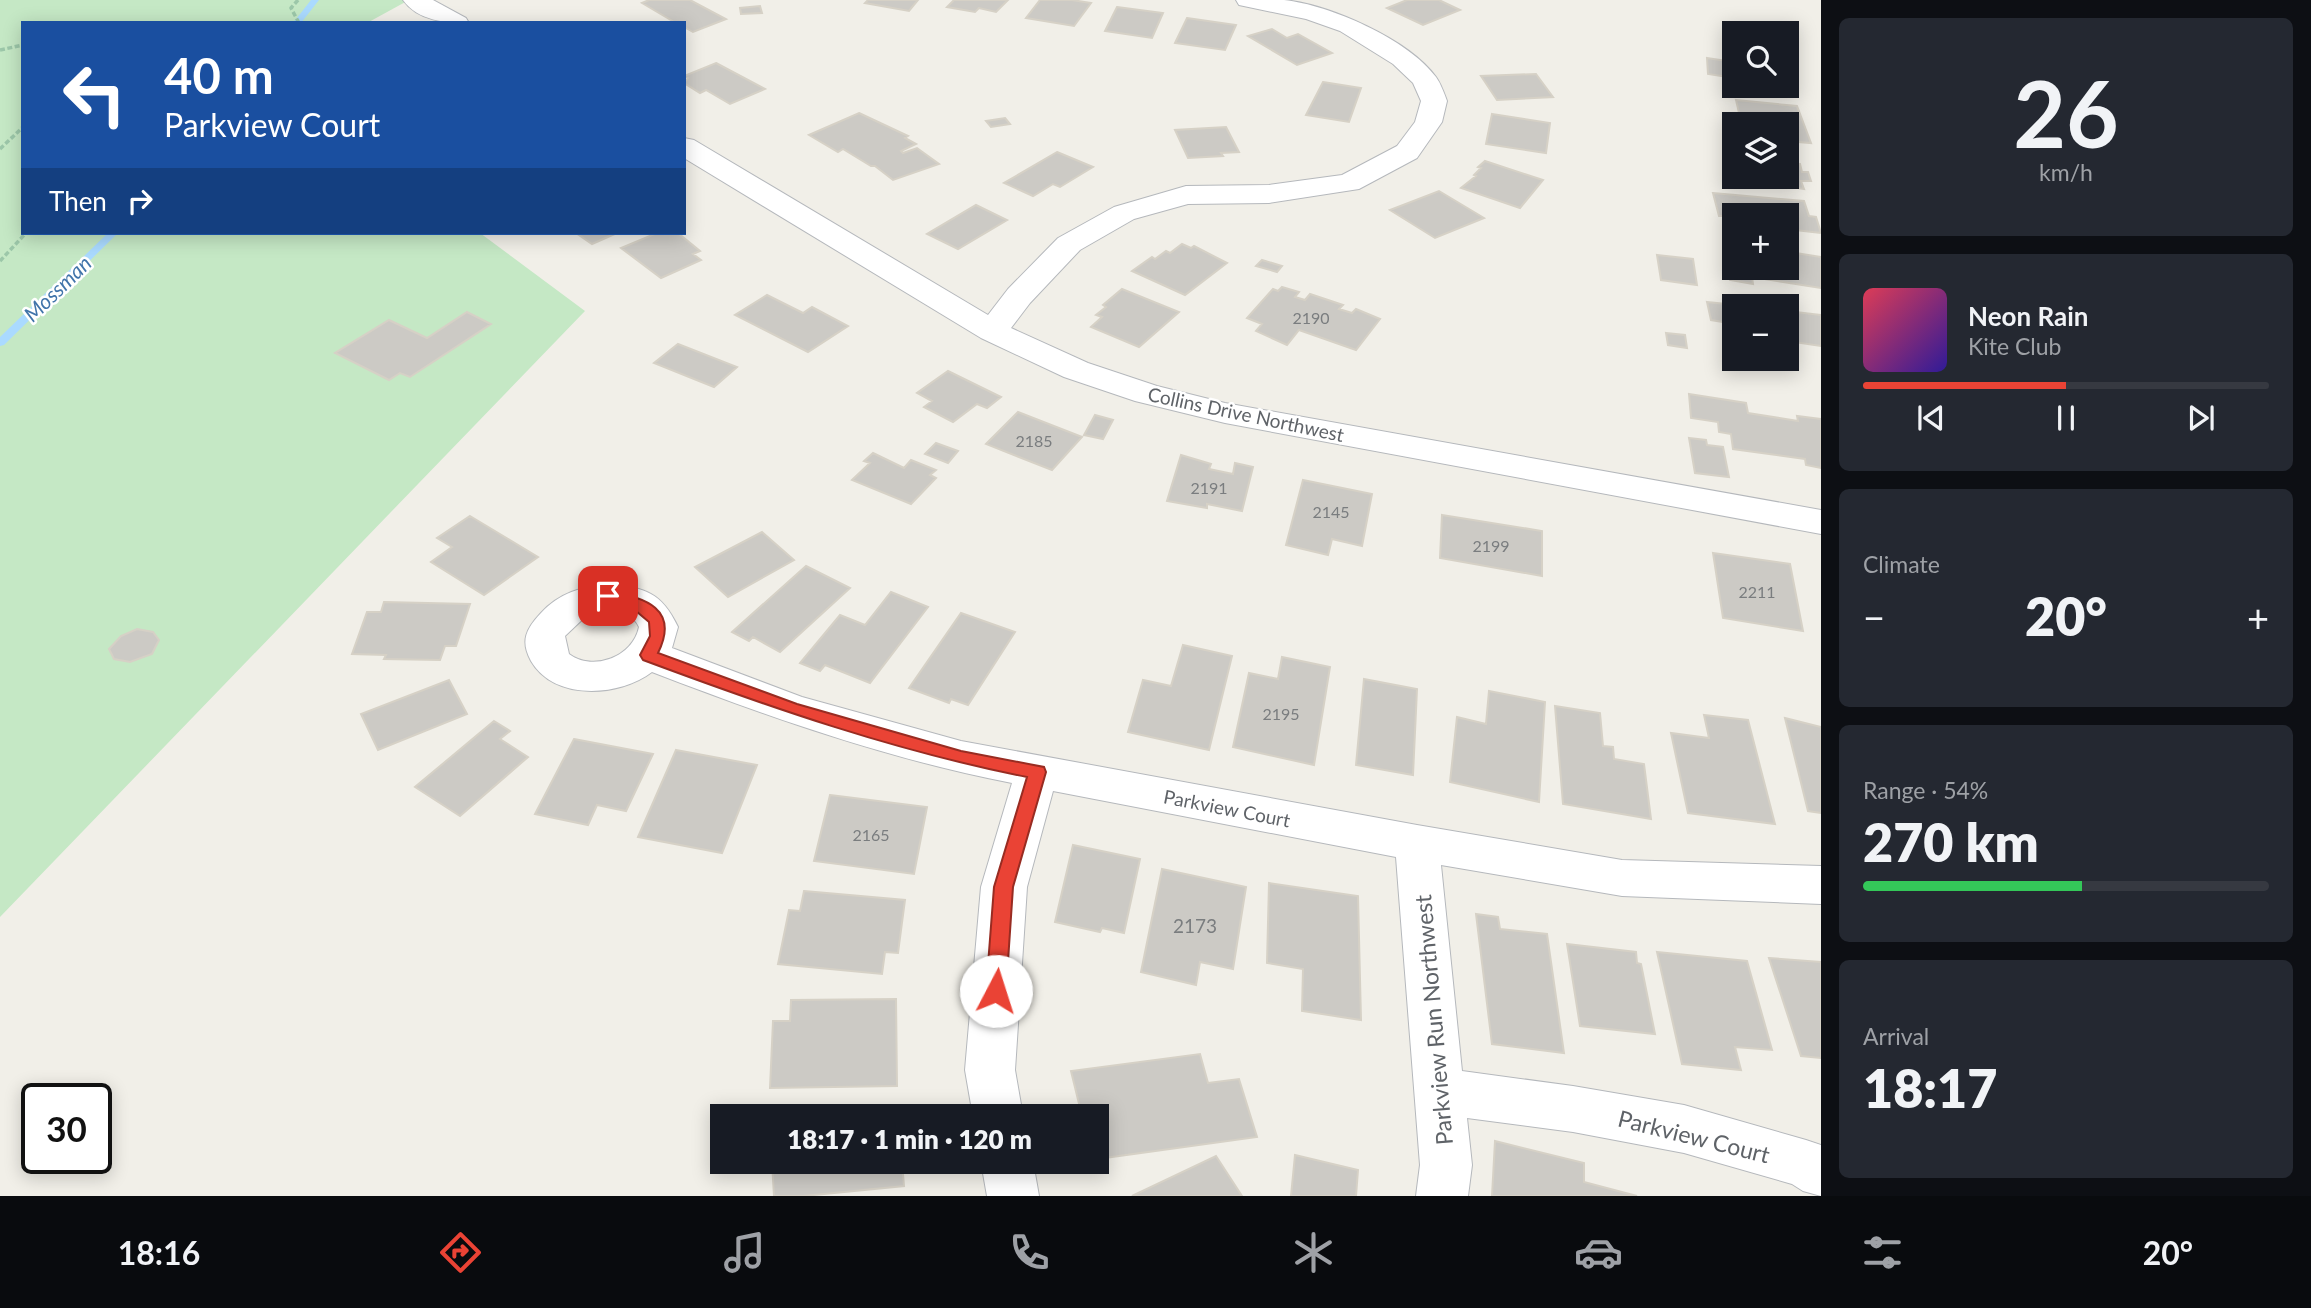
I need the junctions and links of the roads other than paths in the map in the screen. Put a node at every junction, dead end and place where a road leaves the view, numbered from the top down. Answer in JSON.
{"nodes":[{"id":1,"x":415,"y":0,"type":"edge"},
{"id":2,"x":1248,"y":0,"type":"edge"},
{"id":3,"x":453,"y":21,"type":"edge"},
{"id":4,"x":686,"y":147,"type":"edge"},
{"id":5,"x":992,"y":331,"type":"junction"},
{"id":6,"x":1821,"y":522,"type":"edge"},
{"id":7,"x":649,"y":655,"type":"dead end"},
{"id":8,"x":1037,"y":772,"type":"junction"},
{"id":9,"x":1417,"y":843,"type":"junction"},
{"id":10,"x":1821,"y":885,"type":"edge"},
{"id":11,"x":1440,"y":1091,"type":"junction"},
{"id":12,"x":997,"y":1104,"type":"edge"},
{"id":13,"x":1009,"y":1174,"type":"edge"},
{"id":14,"x":1821,"y":1174,"type":"edge"},
{"id":15,"x":1013,"y":1196,"type":"edge"},
{"id":16,"x":1442,"y":1196,"type":"edge"}],
"edges":[{"from":1,"to":3,"type":"street"},
{"from":2,"to":5,"type":"street"},
{"from":4,"to":5,"type":"street","name":"Collins Drive Northwest"},
{"from":5,"to":6,"type":"street","name":"Collins Drive Northwest"},
{"from":7,"to":8,"type":"street","name":"Parkview Court"},
{"from":8,"to":9,"type":"street","name":"Parkview Court"},
{"from":8,"to":12,"type":"street"},
{"from":9,"to":10,"type":"street","name":"Parkview Court"},
{"from":9,"to":11,"type":"street","name":"Parkview Run Northwest"},
{"from":11,"to":14,"type":"street","name":"Parkview Court"},
{"from":11,"to":16,"type":"street","name":"Parkview Run Northwest"},
{"from":13,"to":15,"type":"street"}]}
